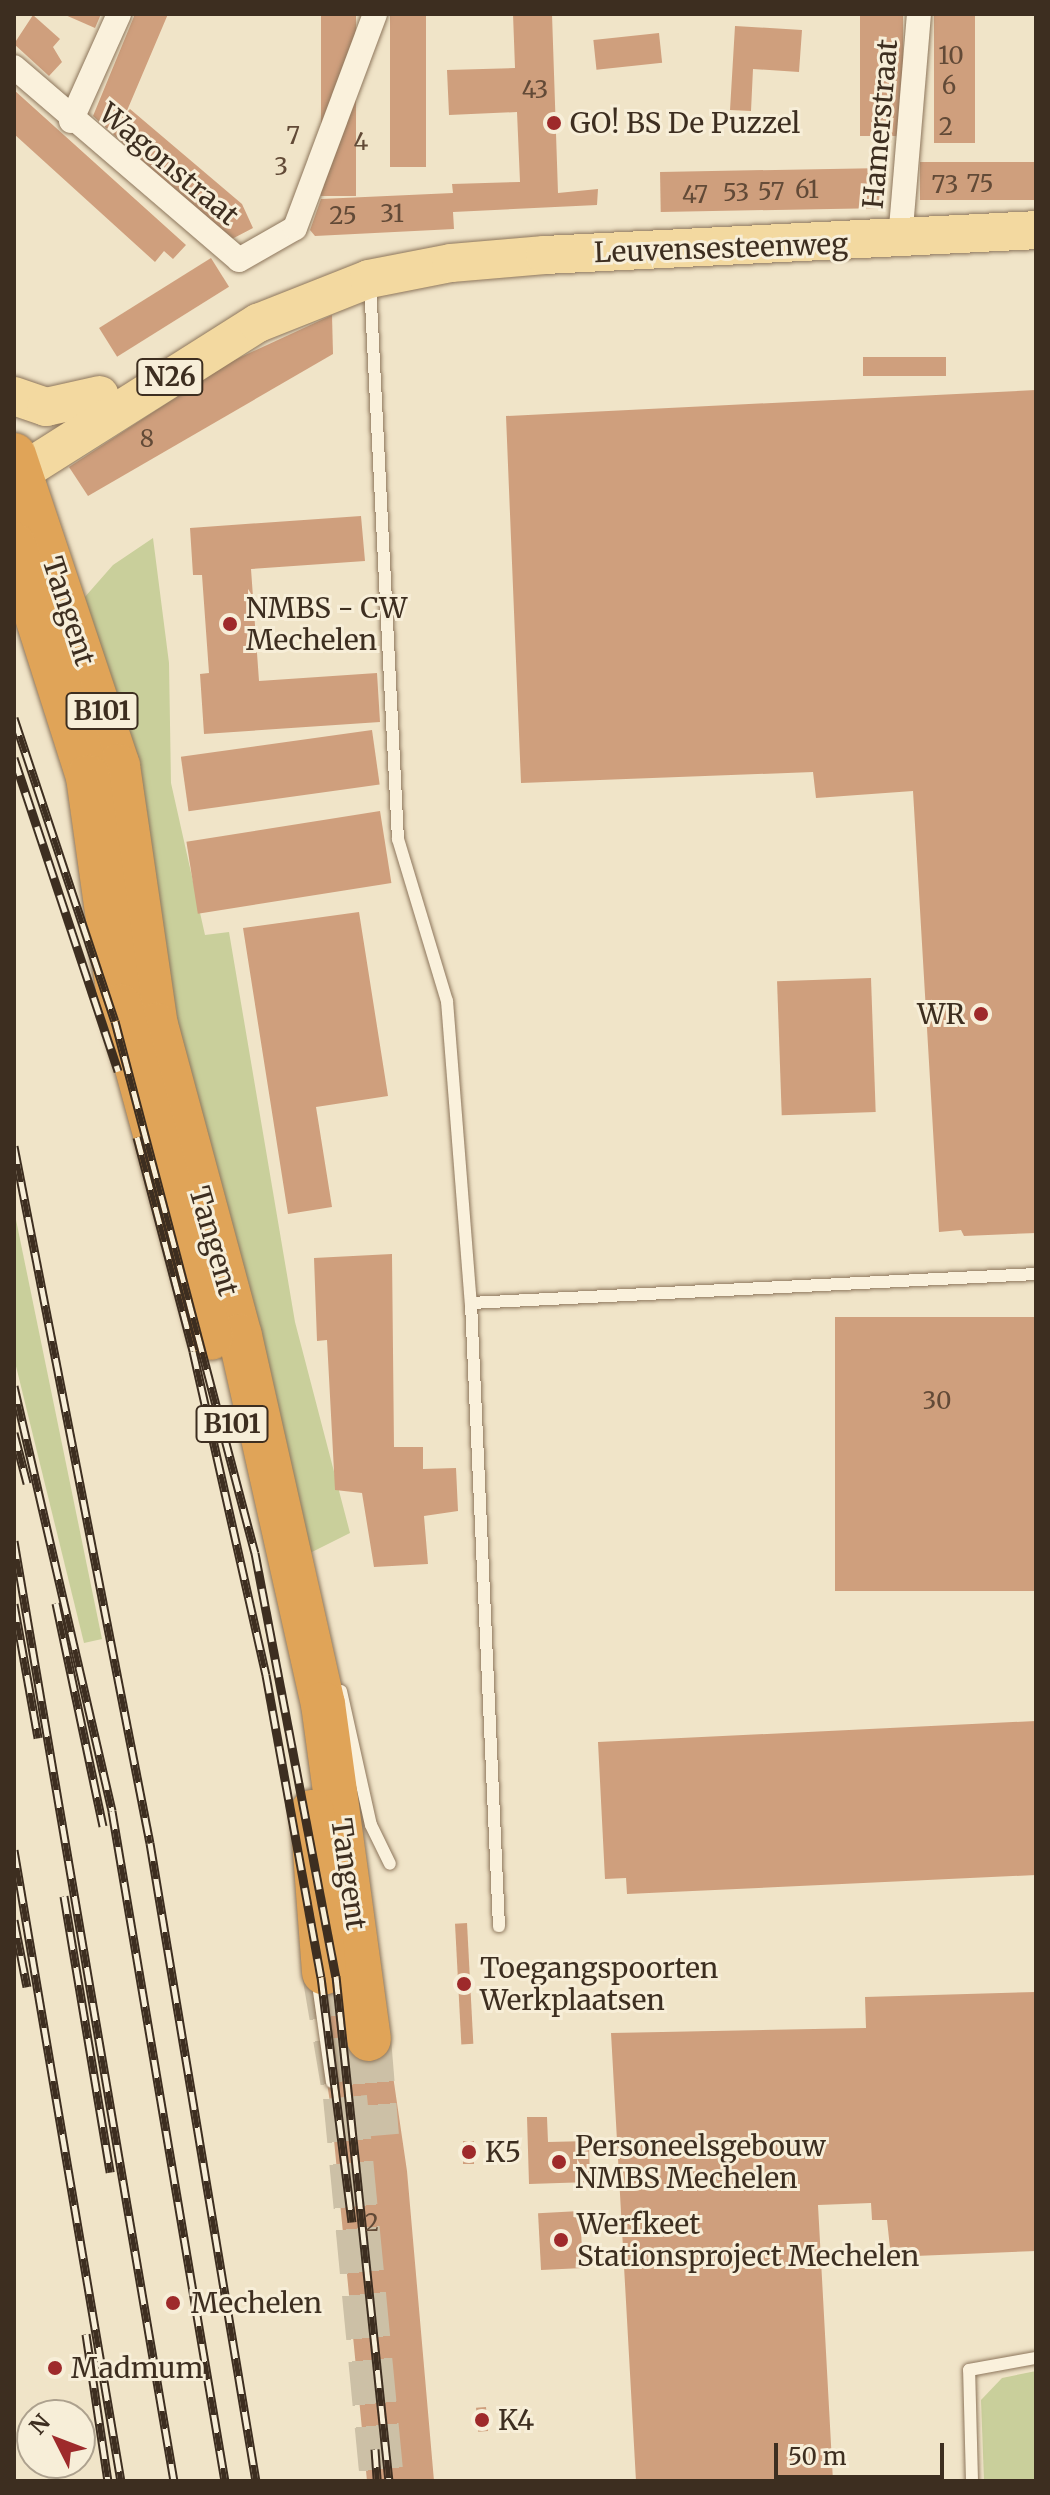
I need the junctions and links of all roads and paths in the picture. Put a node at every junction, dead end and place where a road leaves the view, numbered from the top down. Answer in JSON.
{"nodes":[{"id":1,"x":119,"y":14,"type":"edge"},
{"id":2,"x":375,"y":14,"type":"edge"},
{"id":3,"x":919,"y":14,"type":"edge"},
{"id":4,"x":14,"y":67,"type":"edge"},
{"id":5,"x":71,"y":121,"type":"junction"},
{"id":6,"x":1036,"y":230,"type":"edge"},
{"id":7,"x":991,"y":236,"type":"junction"},
{"id":8,"x":900,"y":240,"type":"junction"},
{"id":9,"x":1036,"y":243,"type":"edge"},
{"id":10,"x":451,"y":263,"type":"junction"},
{"id":11,"x":369,"y":279,"type":"junction"},
{"id":12,"x":100,"y":395,"type":"junction"},
{"id":13,"x":14,"y":396,"type":"edge"},
{"id":14,"x":16,"y":462,"type":"edge"},
{"id":15,"x":14,"y":545,"type":"edge"},
{"id":16,"x":1036,"y":1274,"type":"edge"},
{"id":17,"x":471,"y":1303,"type":"junction"},
{"id":18,"x":291,"y":1550,"type":"junction"},
{"id":19,"x":314,"y":1591,"type":"dead end"},
{"id":20,"x":338,"y":1677,"type":"dead end"},
{"id":21,"x":390,"y":1864,"type":"dead end"},
{"id":22,"x":320,"y":1898,"type":"junction"},
{"id":23,"x":499,"y":1926,"type":"dead end"},
{"id":24,"x":324,"y":1973,"type":"tunnel mouth"},
{"id":25,"x":369,"y":2039,"type":"tunnel mouth"},
{"id":26,"x":332,"y":2082,"type":"dead end"},
{"id":27,"x":1036,"y":2358,"type":"edge"},
{"id":28,"x":972,"y":2481,"type":"edge"}],
"edges":[{"from":1,"to":5,"type":"street"},
{"from":2,"to":5,"type":"street","name":"Wagonstraat"},
{"from":3,"to":8,"type":"street","name":"Hamerstraat"},
{"from":4,"to":5,"type":"street","name":"Wagonstraat"},
{"from":6,"to":7,"type":"main road","name":"Leuvensesteenweg","number":"N26"},
{"from":7,"to":8,"type":"main road","name":"Leuvensesteenweg","number":"N26"},
{"from":7,"to":9,"type":"main road","name":"Leuvensesteenweg","number":"N26"},
{"from":8,"to":10,"type":"main road","name":"Leuvensesteenweg","number":"N26"},
{"from":10,"to":11,"type":"main road","name":"Leuvensesteenweg","number":"N26"},
{"from":10,"to":12,"type":"main road","name":"Leuvensesteenweg","number":"N26"},
{"from":11,"to":14,"type":"main road","name":"Leuvensesteenweg","number":"N26"},
{"from":11,"to":17,"type":"lane"},
{"from":12,"to":13,"type":"main road"},
{"from":12,"to":14,"type":"main road","name":"Leuvensesteenweg","number":"N26"},
{"from":14,"to":18,"type":"highway","name":"Tangent","number":"B101"},
{"from":15,"to":22,"type":"highway","name":"Tangent","number":"B101"},
{"from":16,"to":17,"type":"lane"},
{"from":17,"to":23,"type":"lane"},
{"from":18,"to":19,"type":"lane"},
{"from":18,"to":25,"type":"highway","name":"Tangent","number":"B101"},
{"from":20,"to":21,"type":"lane"},
{"from":22,"to":24,"type":"highway","name":"Tangent","number":"B101"},
{"from":22,"to":26,"type":"lane"},
{"from":27,"to":28,"type":"lane"}]}
